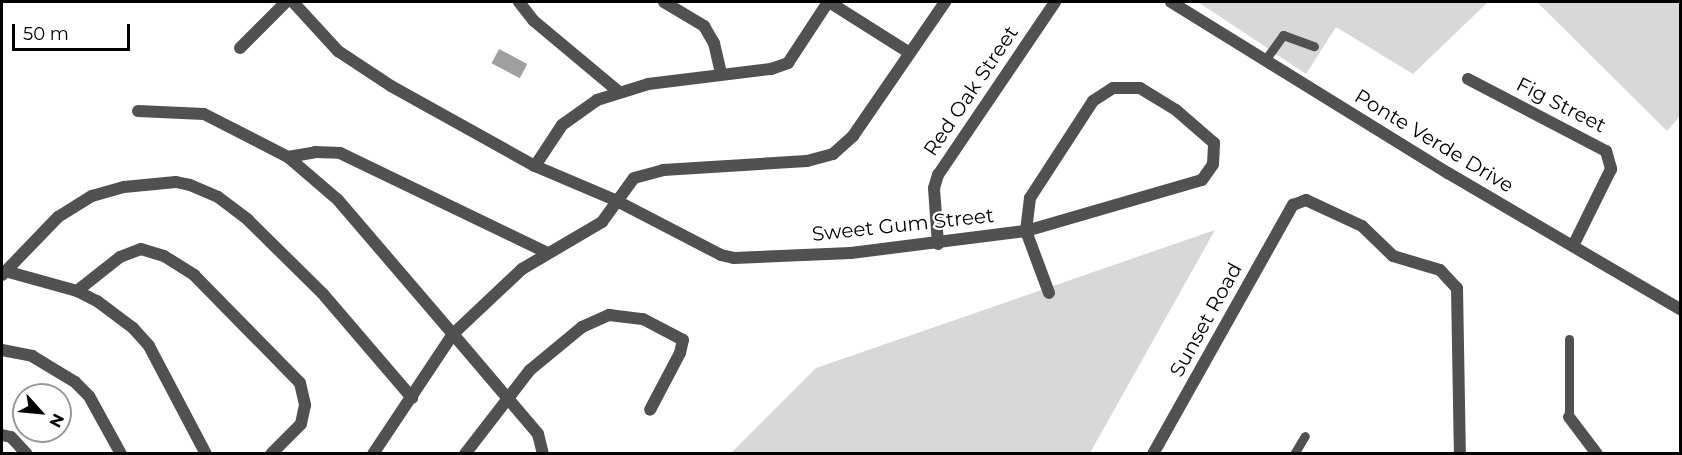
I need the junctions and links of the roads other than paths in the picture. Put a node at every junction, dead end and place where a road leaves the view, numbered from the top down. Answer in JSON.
{"nodes":[{"id":1,"x":286,"y":2,"type":"edge"},
{"id":2,"x":292,"y":2,"type":"edge"},
{"id":3,"x":519,"y":2,"type":"edge"},
{"id":4,"x":664,"y":2,"type":"edge"},
{"id":5,"x":829,"y":2,"type":"edge"},
{"id":6,"x":945,"y":2,"type":"edge"},
{"id":7,"x":1056,"y":2,"type":"edge"},
{"id":8,"x":1171,"y":2,"type":"edge"},
{"id":9,"x":1314,"y":46,"type":"dead end"},
{"id":10,"x":240,"y":48,"type":"dead end"},
{"id":11,"x":908,"y":52,"type":"junction"},
{"id":12,"x":1265,"y":60,"type":"junction"},
{"id":13,"x":721,"y":73,"type":"junction"},
{"id":14,"x":1468,"y":79,"type":"dead end"},
{"id":15,"x":619,"y":92,"type":"junction"},
{"id":16,"x":138,"y":111,"type":"dead end"},
{"id":17,"x":288,"y":157,"type":"junction"},
{"id":18,"x":535,"y":166,"type":"junction"},
{"id":19,"x":615,"y":200,"type":"junction"},
{"id":20,"x":1026,"y":231,"type":"junction"},
{"id":21,"x":938,"y":244,"type":"junction"},
{"id":22,"x":1573,"y":246,"type":"junction"},
{"id":23,"x":546,"y":252,"type":"junction"},
{"id":24,"x":4,"y":273,"type":"edge"},
{"id":25,"x":76,"y":291,"type":"junction"},
{"id":26,"x":1049,"y":293,"type":"dead end"},
{"id":27,"x":1680,"y":309,"type":"edge"},
{"id":28,"x":453,"y":334,"type":"junction"},
{"id":29,"x":1569,"y":339,"type":"dead end"},
{"id":30,"x":2,"y":350,"type":"edge"},
{"id":31,"x":506,"y":396,"type":"junction"},
{"id":32,"x":412,"y":398,"type":"junction"},
{"id":33,"x":650,"y":410,"type":"dead end"},
{"id":34,"x":1569,"y":417,"type":"joint"},
{"id":35,"x":2,"y":435,"type":"edge"},
{"id":36,"x":1305,"y":436,"type":"dead end"},
{"id":37,"x":27,"y":453,"type":"edge"},
{"id":38,"x":121,"y":453,"type":"edge"},
{"id":39,"x":206,"y":453,"type":"edge"},
{"id":40,"x":271,"y":453,"type":"edge"},
{"id":41,"x":373,"y":453,"type":"edge"},
{"id":42,"x":465,"y":453,"type":"edge"},
{"id":43,"x":543,"y":453,"type":"edge"},
{"id":44,"x":1153,"y":453,"type":"edge"},
{"id":45,"x":1294,"y":453,"type":"edge"},
{"id":46,"x":1461,"y":453,"type":"edge"},
{"id":47,"x":1597,"y":453,"type":"edge"}],
"edges":[{"from":1,"to":10,"type":"street"},
{"from":2,"to":18,"type":"street","name":"Sweet Gum Street"},
{"from":3,"to":15,"type":"street"},
{"from":4,"to":13,"type":"street"},
{"from":5,"to":11,"type":"street"},
{"from":5,"to":13,"type":"street"},
{"from":6,"to":11,"type":"street"},
{"from":7,"to":21,"type":"street","name":"Red Oak Street"},
{"from":8,"to":12,"type":"street","name":"Ponte Verde Drive"},
{"from":9,"to":12,"type":"lane"},
{"from":11,"to":19,"type":"street"},
{"from":12,"to":22,"type":"street","name":"Ponte Verde Drive"},
{"from":13,"to":15,"type":"street"},
{"from":14,"to":22,"type":"street","name":"Fig Street"},
{"from":15,"to":18,"type":"street"},
{"from":16,"to":17,"type":"street"},
{"from":17,"to":23,"type":"street"},
{"from":17,"to":28,"type":"street"},
{"from":18,"to":19,"type":"street","name":"Sweet Gum Street"},
{"from":19,"to":21,"type":"street","name":"Sweet Gum Street"},
{"from":19,"to":23,"type":"street"},
{"from":20,"to":20,"type":"street","name":"Sweet Gum Street"},
{"from":20,"to":21,"type":"street","name":"Sweet Gum Street"},
{"from":20,"to":26,"type":"street"},
{"from":22,"to":27,"type":"street","name":"Ponte Verde Drive"},
{"from":23,"to":28,"type":"street"},
{"from":24,"to":25,"type":"street"},
{"from":24,"to":32,"type":"street"},
{"from":25,"to":39,"type":"street"},
{"from":25,"to":40,"type":"street"},
{"from":28,"to":31,"type":"street"},
{"from":28,"to":32,"type":"street"},
{"from":29,"to":34,"type":"lane"},
{"from":30,"to":38,"type":"street"},
{"from":31,"to":33,"type":"street"},
{"from":31,"to":42,"type":"street"},
{"from":31,"to":43,"type":"street"},
{"from":32,"to":41,"type":"street"},
{"from":34,"to":47,"type":"street"},
{"from":35,"to":37,"type":"street"},
{"from":36,"to":45,"type":"lane"},
{"from":44,"to":46,"type":"street","name":"Sunset Road"}]}
